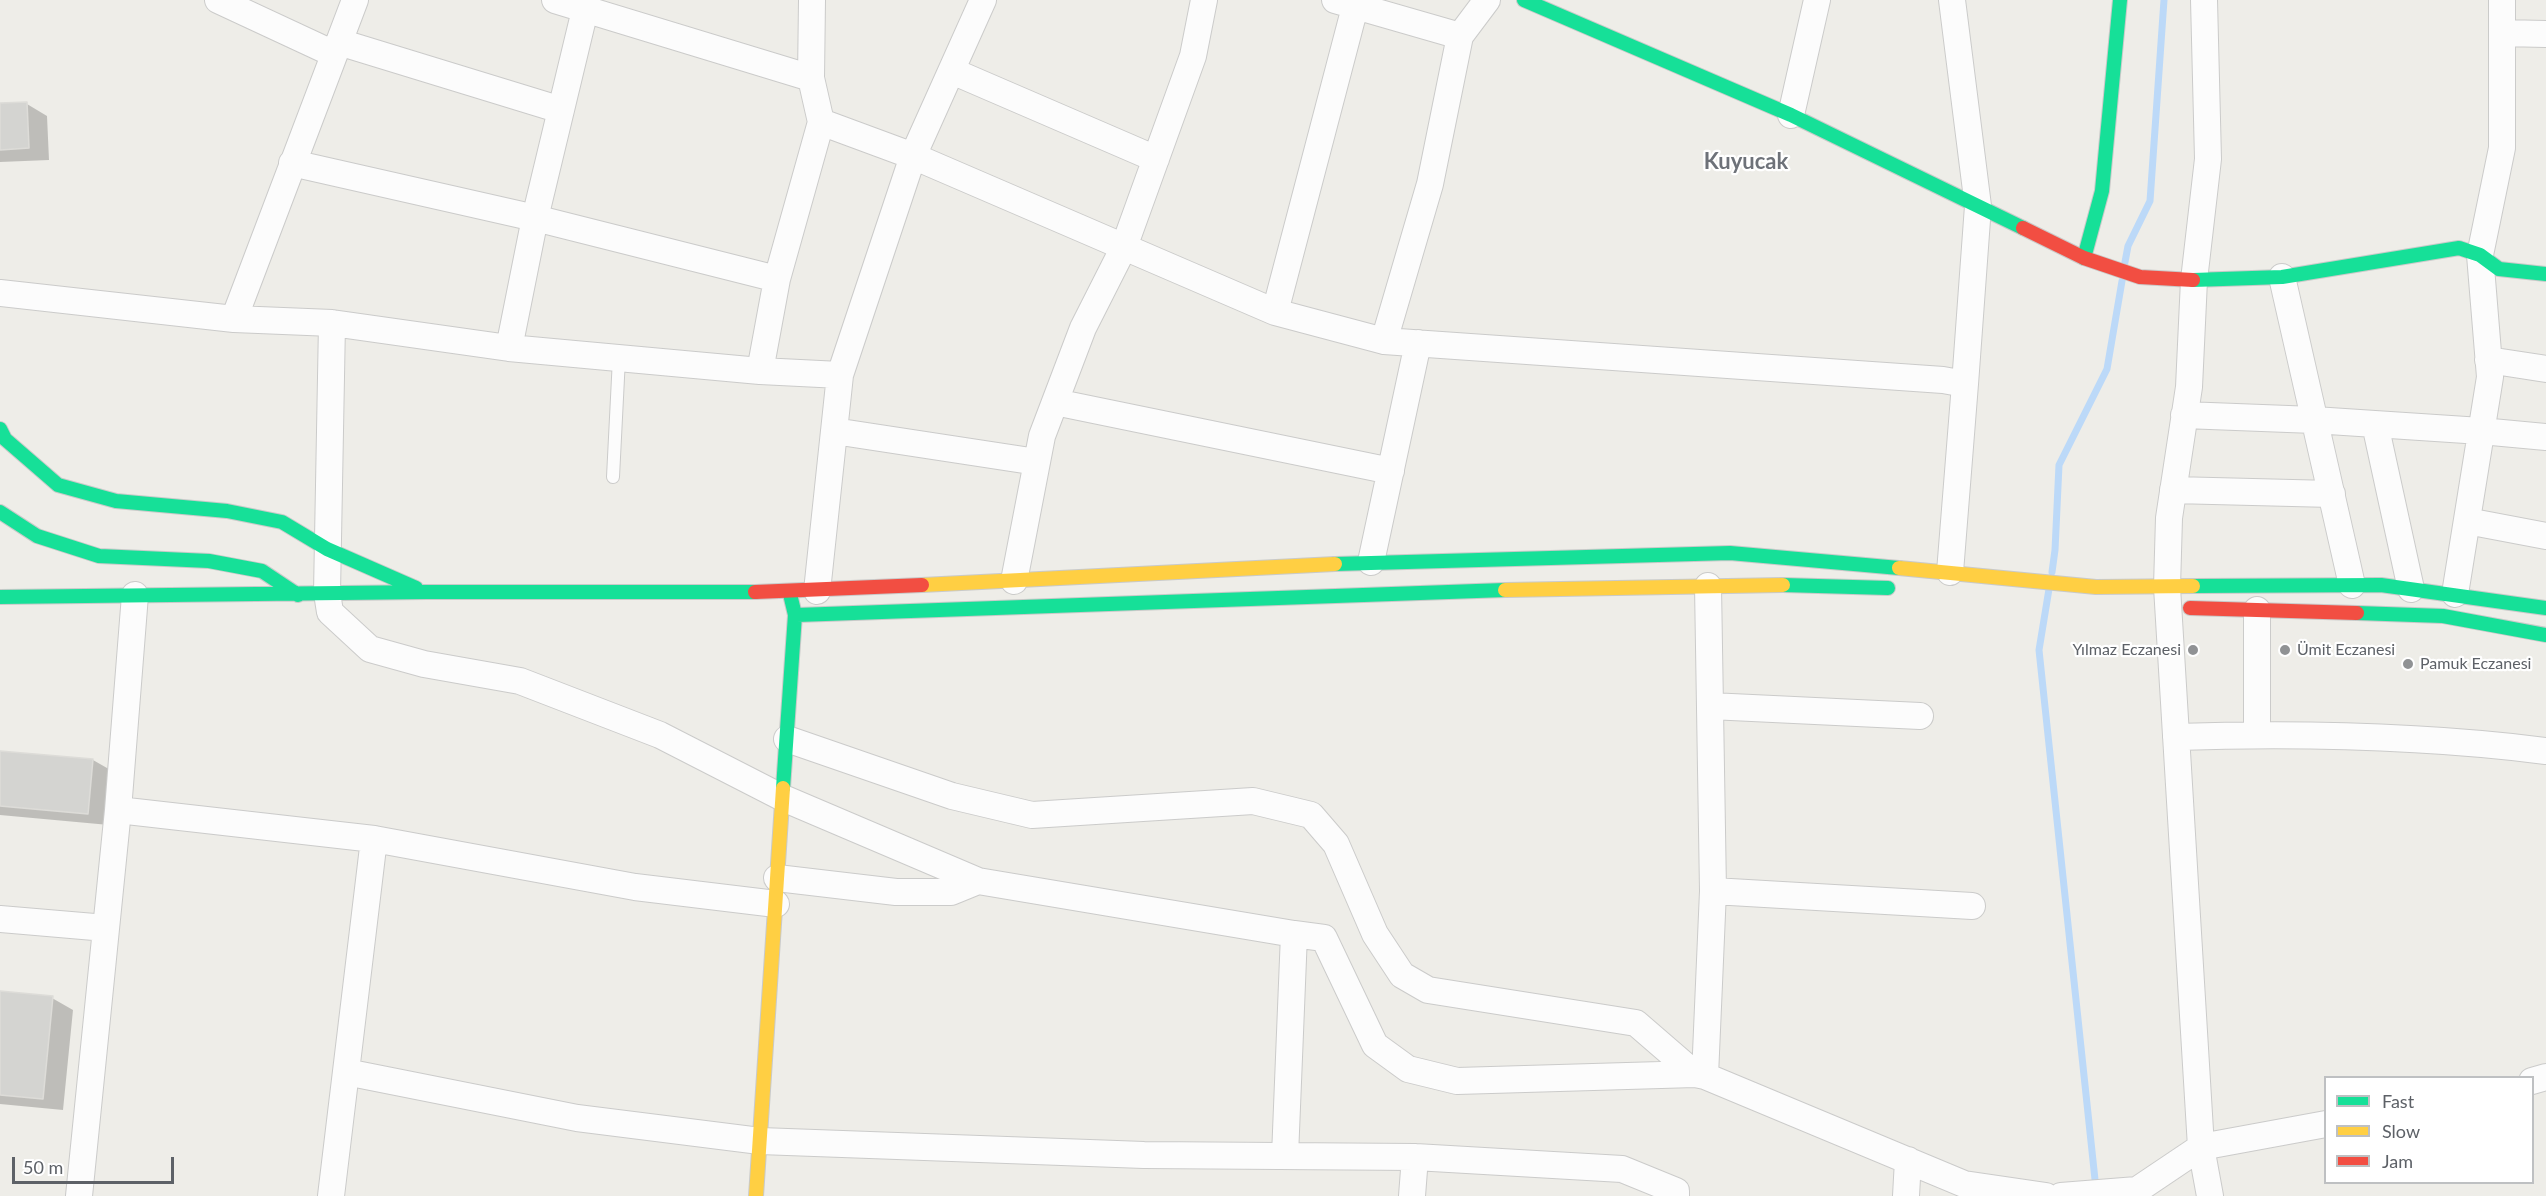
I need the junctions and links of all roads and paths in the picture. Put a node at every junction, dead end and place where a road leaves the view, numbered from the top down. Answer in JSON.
{"nodes":[{"id":1,"x":219,"y":0,"type":"edge"},
{"id":2,"x":355,"y":0,"type":"edge"},
{"id":3,"x":812,"y":0,"type":"edge"},
{"id":4,"x":983,"y":0,"type":"edge"},
{"id":5,"x":1204,"y":0,"type":"edge"},
{"id":6,"x":1487,"y":0,"type":"edge"},
{"id":7,"x":1524,"y":0,"type":"edge"},
{"id":8,"x":1817,"y":0,"type":"edge"},
{"id":9,"x":1952,"y":0,"type":"edge"},
{"id":10,"x":2120,"y":0,"type":"edge"},
{"id":11,"x":2204,"y":0,"type":"edge"},
{"id":12,"x":2502,"y":0,"type":"edge"},
{"id":13,"x":571,"y":4,"type":"edge"},
{"id":14,"x":1345,"y":4,"type":"edge"},
{"id":15,"x":2502,"y":33,"type":"junction"},
{"id":16,"x":2546,"y":34,"type":"edge"},
{"id":17,"x":1460,"y":36,"type":"junction"},
{"id":18,"x":336,"y":48,"type":"junction"},
{"id":19,"x":952,"y":71,"type":"junction"},
{"id":20,"x":811,"y":78,"type":"junction"},
{"id":21,"x":561,"y":110,"type":"junction"},
{"id":22,"x":1791,"y":115,"type":"junction"},
{"id":23,"x":821,"y":122,"type":"junction"},
{"id":24,"x":913,"y":156,"type":"junction"},
{"id":25,"x":1156,"y":159,"type":"junction"},
{"id":26,"x":292,"y":163,"type":"junction"},
{"id":27,"x":1978,"y":206,"type":"junction"},
{"id":28,"x":535,"y":218,"type":"junction"},
{"id":29,"x":1124,"y":248,"type":"junction"},
{"id":30,"x":2480,"y":255,"type":"junction"},
{"id":31,"x":2084,"y":258,"type":"junction"},
{"id":32,"x":2546,"y":274,"type":"edge"},
{"id":33,"x":2282,"y":277,"type":"junction"},
{"id":34,"x":777,"y":279,"type":"junction"},
{"id":35,"x":2194,"y":279,"type":"junction"},
{"id":36,"x":0,"y":293,"type":"edge"},
{"id":37,"x":1275,"y":312,"type":"junction"},
{"id":38,"x":234,"y":319,"type":"junction"},
{"id":39,"x":332,"y":322,"type":"junction"},
{"id":40,"x":1384,"y":341,"type":"junction"},
{"id":41,"x":1418,"y":343,"type":"junction"},
{"id":42,"x":509,"y":348,"type":"junction"},
{"id":43,"x":619,"y":358,"type":"junction"},
{"id":44,"x":2488,"y":360,"type":"junction"},
{"id":45,"x":2546,"y":369,"type":"edge"},
{"id":46,"x":760,"y":371,"type":"junction"},
{"id":47,"x":840,"y":375,"type":"junction"},
{"id":48,"x":1965,"y":384,"type":"junction"},
{"id":49,"x":1055,"y":402,"type":"junction"},
{"id":50,"x":2184,"y":415,"type":"junction"},
{"id":51,"x":2314,"y":420,"type":"junction"},
{"id":52,"x":2375,"y":424,"type":"junction"},
{"id":53,"x":0,"y":429,"type":"edge"},
{"id":54,"x":834,"y":431,"type":"junction"},
{"id":55,"x":2481,"y":431,"type":"junction"},
{"id":56,"x":2546,"y":438,"type":"edge"},
{"id":57,"x":1037,"y":462,"type":"junction"},
{"id":58,"x":1391,"y":471,"type":"junction"},
{"id":59,"x":613,"y":477,"type":"dead end"},
{"id":60,"x":2173,"y":490,"type":"junction"},
{"id":61,"x":2331,"y":494,"type":"junction"},
{"id":62,"x":0,"y":512,"type":"edge"},
{"id":63,"x":2467,"y":521,"type":"junction"},
{"id":64,"x":2546,"y":536,"type":"edge"},
{"id":65,"x":327,"y":549,"type":"junction"},
{"id":66,"x":1372,"y":578,"type":"junction"},
{"id":67,"x":1014,"y":581,"type":"junction"},
{"id":68,"x":1949,"y":581,"type":"junction"},
{"id":69,"x":2352,"y":585,"type":"junction"},
{"id":70,"x":1708,"y":586,"type":"junction"},
{"id":71,"x":1901,"y":588,"type":"dead end"},
{"id":72,"x":2411,"y":589,"type":"junction"},
{"id":73,"x":817,"y":591,"type":"junction"},
{"id":74,"x":426,"y":592,"type":"junction"},
{"id":75,"x":790,"y":592,"type":"junction"},
{"id":76,"x":296,"y":593,"type":"junction"},
{"id":77,"x":2456,"y":594,"type":"junction"},
{"id":78,"x":0,"y":597,"type":"edge"},
{"id":79,"x":2164,"y":600,"type":"junction"},
{"id":80,"x":332,"y":607,"type":"junction"},
{"id":81,"x":2546,"y":608,"type":"edge"},
{"id":82,"x":2257,"y":610,"type":"junction"},
{"id":83,"x":133,"y":611,"type":"junction"},
{"id":84,"x":789,"y":615,"type":"junction"},
{"id":85,"x":2546,"y":635,"type":"edge"},
{"id":86,"x":1710,"y":706,"type":"junction"},
{"id":87,"x":1920,"y":716,"type":"dead end"},
{"id":88,"x":2257,"y":735,"type":"junction"},
{"id":89,"x":2176,"y":737,"type":"junction"},
{"id":90,"x":787,"y":739,"type":"junction"},
{"id":91,"x":2546,"y":751,"type":"edge"},
{"id":92,"x":783,"y":798,"type":"junction"},
{"id":93,"x":118,"y":810,"type":"junction"},
{"id":94,"x":374,"y":839,"type":"junction"},
{"id":95,"x":777,"y":878,"type":"junction"},
{"id":96,"x":978,"y":881,"type":"junction"},
{"id":97,"x":1713,"y":891,"type":"junction"},
{"id":98,"x":776,"y":904,"type":"junction"},
{"id":99,"x":1972,"y":906,"type":"dead end"},
{"id":100,"x":0,"y":918,"type":"edge"},
{"id":101,"x":106,"y":928,"type":"junction"},
{"id":102,"x":1294,"y":934,"type":"junction"},
{"id":103,"x":346,"y":1072,"type":"junction"},
{"id":104,"x":1700,"y":1075,"type":"junction"},
{"id":105,"x":2324,"y":1124,"type":"edge"},
{"id":106,"x":760,"y":1141,"type":"junction"},
{"id":107,"x":2201,"y":1147,"type":"junction"},
{"id":108,"x":1285,"y":1156,"type":"junction"},
{"id":109,"x":1415,"y":1157,"type":"junction"},
{"id":110,"x":1908,"y":1160,"type":"junction"},
{"id":111,"x":2072,"y":1195,"type":"edge"},
{"id":112,"x":79,"y":1196,"type":"edge"},
{"id":113,"x":331,"y":1196,"type":"edge"},
{"id":114,"x":756,"y":1196,"type":"edge"},
{"id":115,"x":1412,"y":1196,"type":"edge"},
{"id":116,"x":1676,"y":1196,"type":"edge"},
{"id":117,"x":1906,"y":1196,"type":"edge"},
{"id":118,"x":2046,"y":1196,"type":"edge"},
{"id":119,"x":2210,"y":1196,"type":"edge"}],
"edges":[{"from":1,"to":18,"type":"street"},
{"from":2,"to":18,"type":"street"},
{"from":3,"to":20,"type":"street"},
{"from":4,"to":19,"type":"street"},
{"from":5,"to":25,"type":"street"},
{"from":6,"to":17,"type":"street"},
{"from":7,"to":22,"type":"main road"},
{"from":8,"to":22,"type":"street"},
{"from":9,"to":27,"type":"street"},
{"from":10,"to":31,"type":"main road"},
{"from":11,"to":35,"type":"street"},
{"from":12,"to":15,"type":"street"},
{"from":13,"to":20,"type":"street"},
{"from":13,"to":21,"type":"street"},
{"from":14,"to":17,"type":"street"},
{"from":14,"to":37,"type":"street"},
{"from":15,"to":16,"type":"street"},
{"from":15,"to":30,"type":"street"},
{"from":17,"to":40,"type":"street"},
{"from":18,"to":21,"type":"street"},
{"from":18,"to":26,"type":"street"},
{"from":19,"to":24,"type":"street"},
{"from":19,"to":25,"type":"street"},
{"from":20,"to":23,"type":"street"},
{"from":21,"to":28,"type":"street"},
{"from":22,"to":27,"type":"main road"},
{"from":23,"to":24,"type":"street"},
{"from":23,"to":34,"type":"street"},
{"from":24,"to":29,"type":"street"},
{"from":24,"to":47,"type":"street"},
{"from":25,"to":29,"type":"street"},
{"from":26,"to":28,"type":"street"},
{"from":26,"to":38,"type":"street"},
{"from":27,"to":31,"type":"main road"},
{"from":27,"to":48,"type":"street"},
{"from":28,"to":34,"type":"street"},
{"from":28,"to":42,"type":"street"},
{"from":29,"to":37,"type":"street"},
{"from":29,"to":49,"type":"street"},
{"from":30,"to":32,"type":"main road"},
{"from":30,"to":33,"type":"main road"},
{"from":30,"to":44,"type":"street"},
{"from":31,"to":35,"type":"main road"},
{"from":33,"to":35,"type":"main road"},
{"from":33,"to":51,"type":"street"},
{"from":34,"to":46,"type":"street"},
{"from":35,"to":50,"type":"street"},
{"from":36,"to":38,"type":"street"},
{"from":37,"to":40,"type":"street"},
{"from":38,"to":39,"type":"street"},
{"from":39,"to":42,"type":"street"},
{"from":39,"to":65,"type":"street"},
{"from":40,"to":41,"type":"street"},
{"from":41,"to":48,"type":"street"},
{"from":41,"to":58,"type":"street"},
{"from":42,"to":43,"type":"street"},
{"from":43,"to":46,"type":"street"},
{"from":43,"to":59,"type":"lane"},
{"from":44,"to":45,"type":"street"},
{"from":44,"to":55,"type":"street"},
{"from":46,"to":47,"type":"street"},
{"from":47,"to":54,"type":"street"},
{"from":48,"to":68,"type":"street"},
{"from":49,"to":57,"type":"street"},
{"from":49,"to":58,"type":"street"},
{"from":50,"to":51,"type":"street"},
{"from":50,"to":60,"type":"street"},
{"from":51,"to":52,"type":"street"},
{"from":51,"to":61,"type":"street"},
{"from":52,"to":55,"type":"street"},
{"from":52,"to":72,"type":"street"},
{"from":53,"to":65,"type":"main road"},
{"from":54,"to":57,"type":"street"},
{"from":54,"to":73,"type":"street"},
{"from":55,"to":56,"type":"street"},
{"from":55,"to":63,"type":"street"},
{"from":57,"to":67,"type":"street"},
{"from":58,"to":66,"type":"street"},
{"from":60,"to":61,"type":"street"},
{"from":60,"to":79,"type":"street"},
{"from":61,"to":69,"type":"street"},
{"from":62,"to":76,"type":"main road"},
{"from":63,"to":64,"type":"street"},
{"from":63,"to":77,"type":"street"},
{"from":65,"to":74,"type":"main road"},
{"from":65,"to":80,"type":"street"},
{"from":66,"to":67,"type":"main road"},
{"from":66,"to":68,"type":"main road"},
{"from":66,"to":70,"type":"main road"},
{"from":66,"to":84,"type":"main road"},
{"from":67,"to":73,"type":"main road"},
{"from":68,"to":79,"type":"main road"},
{"from":69,"to":72,"type":"main road"},
{"from":69,"to":79,"type":"main road"},
{"from":70,"to":71,"type":"main road"},
{"from":70,"to":86,"type":"street"},
{"from":72,"to":77,"type":"main road"},
{"from":73,"to":75,"type":"main road"},
{"from":74,"to":75,"type":"main road"},
{"from":74,"to":80,"type":"main road"},
{"from":75,"to":84,"type":"main road"},
{"from":76,"to":80,"type":"main road"},
{"from":76,"to":80,"type":"main road"},
{"from":76,"to":83,"type":"main road"},
{"from":77,"to":81,"type":"main road"},
{"from":78,"to":83,"type":"main road"},
{"from":79,"to":82,"type":"main road"},
{"from":79,"to":89,"type":"street"},
{"from":80,"to":92,"type":"street"},
{"from":82,"to":85,"type":"main road"},
{"from":82,"to":88,"type":"street"},
{"from":83,"to":93,"type":"street"},
{"from":84,"to":90,"type":"main road"},
{"from":86,"to":87,"type":"street"},
{"from":86,"to":97,"type":"street"},
{"from":88,"to":89,"type":"street"},
{"from":88,"to":91,"type":"street"},
{"from":89,"to":107,"type":"street"},
{"from":90,"to":92,"type":"main road"},
{"from":90,"to":104,"type":"street"},
{"from":92,"to":95,"type":"main road"},
{"from":92,"to":96,"type":"street"},
{"from":93,"to":94,"type":"street"},
{"from":93,"to":101,"type":"street"},
{"from":94,"to":98,"type":"street"},
{"from":94,"to":103,"type":"street"},
{"from":95,"to":96,"type":"street"},
{"from":95,"to":98,"type":"main road"},
{"from":96,"to":102,"type":"street"},
{"from":97,"to":99,"type":"street"},
{"from":97,"to":104,"type":"street"},
{"from":98,"to":106,"type":"main road"},
{"from":100,"to":101,"type":"street"},
{"from":101,"to":112,"type":"street"},
{"from":102,"to":104,"type":"street"},
{"from":102,"to":108,"type":"street"},
{"from":103,"to":106,"type":"street"},
{"from":103,"to":113,"type":"street"},
{"from":104,"to":110,"type":"street"},
{"from":105,"to":107,"type":"street"},
{"from":106,"to":108,"type":"street"},
{"from":106,"to":114,"type":"main road"},
{"from":107,"to":111,"type":"street"},
{"from":107,"to":119,"type":"street"},
{"from":108,"to":109,"type":"street"},
{"from":109,"to":115,"type":"street"},
{"from":109,"to":116,"type":"street"},
{"from":110,"to":117,"type":"street"},
{"from":110,"to":118,"type":"street"}]}
